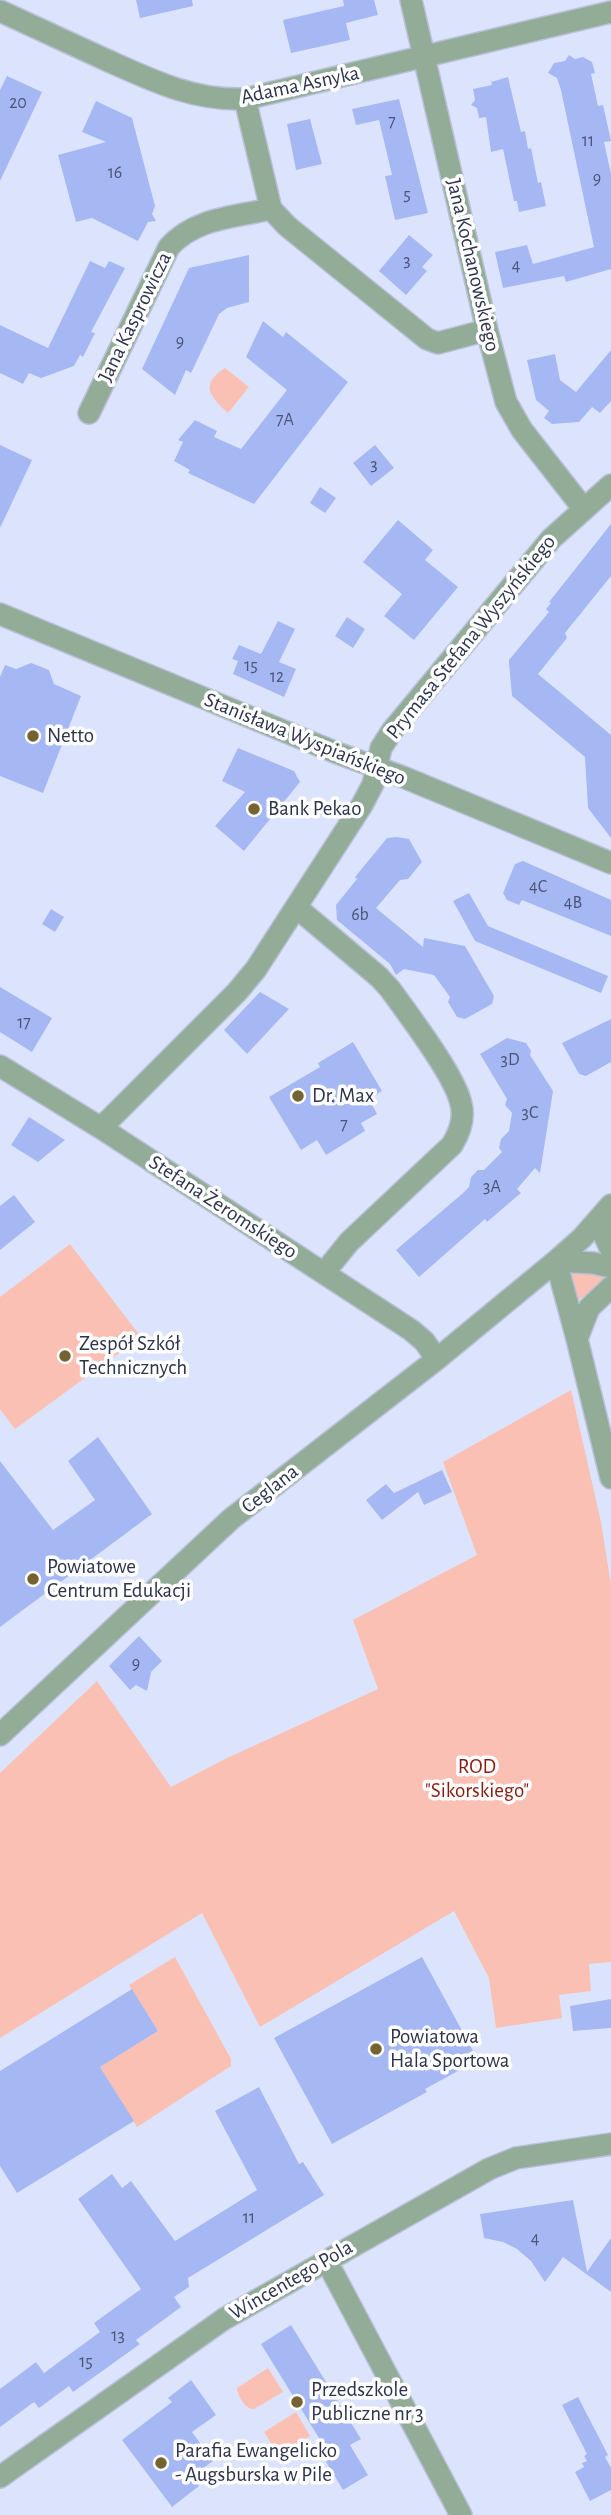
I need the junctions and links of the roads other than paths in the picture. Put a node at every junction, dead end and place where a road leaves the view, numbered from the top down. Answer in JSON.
{"nodes":[{"id":1,"x":411,"y":0,"type":"edge"},
{"id":2,"x":0,"y":11,"type":"edge"},
{"id":3,"x":611,"y":12,"type":"edge"},
{"id":4,"x":424,"y":58,"type":"junction"},
{"id":5,"x":245,"y":99,"type":"junction"},
{"id":6,"x":271,"y":209,"type":"junction"},
{"id":7,"x":487,"y":330,"type":"junction"},
{"id":8,"x":89,"y":413,"type":"dead end"},
{"id":9,"x":609,"y":488,"type":"edge"},
{"id":10,"x":583,"y":508,"type":"junction"},
{"id":11,"x":0,"y":614,"type":"edge"},
{"id":12,"x":377,"y":768,"type":"junction"},
{"id":13,"x":611,"y":863,"type":"edge"},
{"id":14,"x":296,"y":907,"type":"junction"},
{"id":15,"x":0,"y":1066,"type":"edge"},
{"id":16,"x":101,"y":1128,"type":"junction"},
{"id":17,"x":608,"y":1213,"type":"edge"},
{"id":18,"x":611,"y":1250,"type":"edge"},
{"id":19,"x":556,"y":1262,"type":"junction"},
{"id":20,"x":611,"y":1267,"type":"edge"},
{"id":21,"x":324,"y":1273,"type":"junction"},
{"id":22,"x":611,"y":1287,"type":"edge"},
{"id":23,"x":578,"y":1339,"type":"junction"},
{"id":24,"x":437,"y":1359,"type":"junction"},
{"id":25,"x":611,"y":1478,"type":"edge"},
{"id":26,"x":0,"y":1735,"type":"edge"},
{"id":27,"x":611,"y":2144,"type":"edge"},
{"id":28,"x":333,"y":2273,"type":"dead end"},
{"id":29,"x":0,"y":2477,"type":"edge"},
{"id":30,"x":461,"y":2515,"type":"edge"}],
"edges":[{"from":1,"to":4,"type":"street","name":"Jana Kochanowskiego"},
{"from":2,"to":5,"type":"street","name":"Adama Asnyka"},
{"from":3,"to":4,"type":"street","name":"Adama Asnyka"},
{"from":4,"to":5,"type":"street","name":"Adama Asnyka"},
{"from":4,"to":7,"type":"street","name":"Jana Kochanowskiego"},
{"from":5,"to":6,"type":"street"},
{"from":6,"to":7,"type":"street"},
{"from":6,"to":8,"type":"street","name":"Jana Kasprowicza"},
{"from":7,"to":10,"type":"street","name":"Jana Kochanowskiego"},
{"from":9,"to":10,"type":"street","name":"Prymasa Stefana Wyszyńskiego"},
{"from":10,"to":12,"type":"street","name":"Prymasa Stefana Wyszyńskiego"},
{"from":11,"to":12,"type":"street","name":"Stanisława Wyspiańskiego"},
{"from":12,"to":13,"type":"street","name":"Stanisława Wyspiańskiego"},
{"from":12,"to":14,"type":"street","name":"Prymasa Stefana Wyszyńskiego"},
{"from":14,"to":16,"type":"street","name":"Prymasa Stefana Wyszyńskiego"},
{"from":14,"to":21,"type":"street"},
{"from":15,"to":16,"type":"street","name":"Stefana Żeromskiego"},
{"from":16,"to":21,"type":"street","name":"Stefana Żeromskiego"},
{"from":17,"to":18,"type":"street"},
{"from":17,"to":19,"type":"street","name":"Ceglana"},
{"from":19,"to":20,"type":"street"},
{"from":19,"to":23,"type":"street"},
{"from":19,"to":24,"type":"street","name":"Ceglana"},
{"from":21,"to":24,"type":"street","name":"Stefana Żeromskiego"},
{"from":22,"to":23,"type":"street"},
{"from":23,"to":25,"type":"street"},
{"from":24,"to":26,"type":"street","name":"Ceglana"},
{"from":27,"to":29,"type":"street","name":"Wincentego Pola"},
{"from":28,"to":30,"type":"street"}]}
